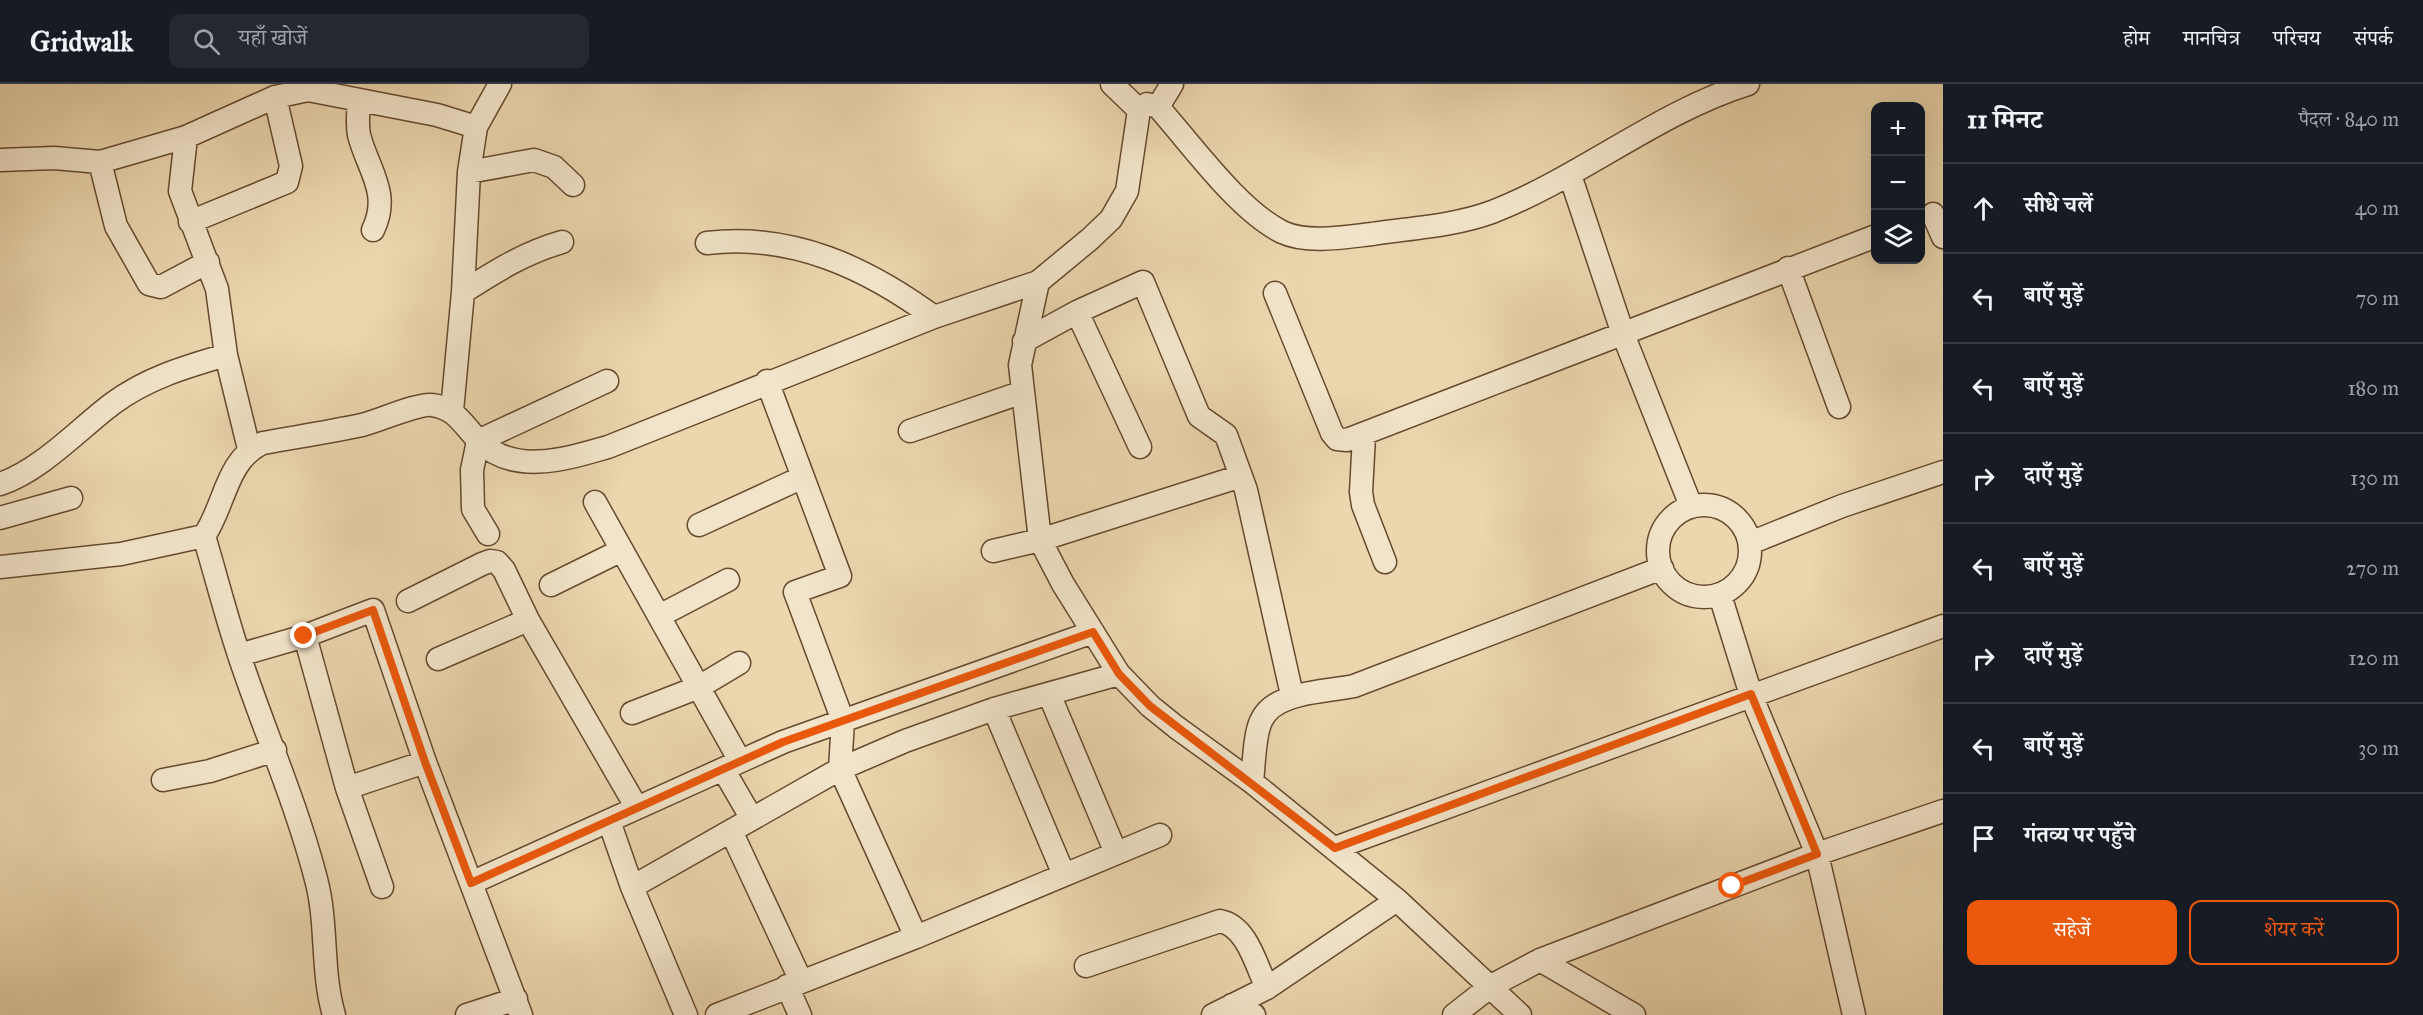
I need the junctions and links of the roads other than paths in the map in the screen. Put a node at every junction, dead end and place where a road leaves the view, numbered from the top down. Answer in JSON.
{"nodes":[{"id":1,"x":500,"y":84,"type":"edge"},
{"id":2,"x":1112,"y":84,"type":"edge"},
{"id":3,"x":1172,"y":84,"type":"edge"},
{"id":4,"x":1740,"y":85,"type":"edge"},
{"id":5,"x":308,"y":87,"type":"edge"},
{"id":6,"x":275,"y":98,"type":"junction"},
{"id":7,"x":359,"y":101,"type":"junction"},
{"id":8,"x":1149,"y":109,"type":"junction"},
{"id":9,"x":476,"y":128,"type":"junction"},
{"id":10,"x":186,"y":137,"type":"junction"},
{"id":11,"x":0,"y":160,"type":"edge"},
{"id":12,"x":100,"y":162,"type":"junction"},
{"id":13,"x":469,"y":172,"type":"junction"},
{"id":14,"x":1570,"y":175,"type":"junction"},
{"id":15,"x":573,"y":185,"type":"dead end"},
{"id":16,"x":1932,"y":215,"type":"edge"},
{"id":17,"x":190,"y":222,"type":"junction"},
{"id":18,"x":373,"y":230,"type":"dead end"},
{"id":19,"x":1871,"y":237,"type":"edge"},
{"id":20,"x":1943,"y":237,"type":"edge"},
{"id":21,"x":562,"y":242,"type":"dead end"},
{"id":22,"x":707,"y":243,"type":"dead end"},
{"id":23,"x":208,"y":262,"type":"junction"},
{"id":24,"x":1788,"y":268,"type":"junction"},
{"id":25,"x":1038,"y":282,"type":"junction"},
{"id":26,"x":463,"y":292,"type":"junction"},
{"id":27,"x":1275,"y":293,"type":"dead end"},
{"id":28,"x":1077,"y":312,"type":"junction"},
{"id":29,"x":934,"y":317,"type":"junction"},
{"id":30,"x":1623,"y":334,"type":"junction"},
{"id":31,"x":1024,"y":341,"type":"junction"},
{"id":32,"x":226,"y":355,"type":"junction"},
{"id":33,"x":607,"y":381,"type":"dead end"},
{"id":34,"x":767,"y":381,"type":"junction"},
{"id":35,"x":1023,"y":392,"type":"junction"},
{"id":36,"x":1839,"y":407,"type":"dead end"},
{"id":37,"x":452,"y":411,"type":"junction"},
{"id":38,"x":910,"y":431,"type":"dead end"},
{"id":39,"x":1364,"y":436,"type":"junction"},
{"id":40,"x":478,"y":441,"type":"junction"},
{"id":41,"x":1140,"y":447,"type":"dead end"},
{"id":42,"x":249,"y":449,"type":"junction"},
{"id":43,"x":1943,"y":472,"type":"edge"},
{"id":44,"x":1241,"y":476,"type":"junction"},
{"id":45,"x":803,"y":477,"type":"junction"},
{"id":46,"x":0,"y":484,"type":"edge"},
{"id":47,"x":71,"y":498,"type":"dead end"},
{"id":48,"x":595,"y":502,"type":"dead end"},
{"id":49,"x":1691,"y":506,"type":"junction"},
{"id":50,"x":0,"y":518,"type":"edge"},
{"id":51,"x":699,"y":525,"type":"dead end"},
{"id":52,"x":489,"y":534,"type":"dead end"},
{"id":53,"x":204,"y":536,"type":"junction"},
{"id":54,"x":1040,"y":540,"type":"junction"},
{"id":55,"x":1750,"y":543,"type":"junction"},
{"id":56,"x":622,"y":550,"type":"junction"},
{"id":57,"x":993,"y":551,"type":"dead end"},
{"id":58,"x":1385,"y":562,"type":"dead end"},
{"id":59,"x":0,"y":567,"type":"edge"},
{"id":60,"x":1662,"y":568,"type":"junction"},
{"id":61,"x":728,"y":580,"type":"dead end"},
{"id":62,"x":551,"y":585,"type":"dead end"},
{"id":63,"x":1720,"y":595,"type":"junction"},
{"id":64,"x":408,"y":601,"type":"dead end"},
{"id":65,"x":659,"y":616,"type":"junction"},
{"id":66,"x":528,"y":620,"type":"junction"},
{"id":67,"x":1943,"y":626,"type":"edge"},
{"id":68,"x":1093,"y":632,"type":"junction"},
{"id":69,"x":304,"y":636,"type":"junction"},
{"id":70,"x":239,"y":655,"type":"junction"},
{"id":71,"x":438,"y":659,"type":"dead end"},
{"id":72,"x":740,"y":663,"type":"dead end"},
{"id":73,"x":1119,"y":674,"type":"junction"},
{"id":74,"x":699,"y":687,"type":"junction"},
{"id":75,"x":1049,"y":694,"type":"junction"},
{"id":76,"x":1751,"y":694,"type":"junction"},
{"id":77,"x":1292,"y":695,"type":"junction"},
{"id":78,"x":994,"y":709,"type":"junction"},
{"id":79,"x":632,"y":713,"type":"dead end"},
{"id":80,"x":843,"y":721,"type":"junction"},
{"id":81,"x":275,"y":750,"type":"junction"},
{"id":82,"x":425,"y":762,"type":"junction"},
{"id":83,"x":732,"y":765,"type":"junction"},
{"id":84,"x":840,"y":769,"type":"junction"},
{"id":85,"x":163,"y":780,"type":"dead end"},
{"id":86,"x":1252,"y":782,"type":"junction"},
{"id":87,"x":347,"y":788,"type":"junction"},
{"id":88,"x":636,"y":808,"type":"junction"},
{"id":89,"x":1943,"y":811,"type":"edge"},
{"id":90,"x":752,"y":819,"type":"junction"},
{"id":91,"x":609,"y":821,"type":"junction"},
{"id":92,"x":731,"y":831,"type":"junction"},
{"id":93,"x":1160,"y":835,"type":"dead end"},
{"id":94,"x":1335,"y":848,"type":"junction"},
{"id":95,"x":1116,"y":853,"type":"junction"},
{"id":96,"x":1817,"y":854,"type":"junction"},
{"id":97,"x":1064,"y":875,"type":"junction"},
{"id":98,"x":471,"y":883,"type":"junction"},
{"id":99,"x":382,"y":887,"type":"dead end"},
{"id":100,"x":632,"y":887,"type":"junction"},
{"id":101,"x":1397,"y":900,"type":"junction"},
{"id":102,"x":916,"y":937,"type":"junction"},
{"id":103,"x":1540,"y":960,"type":"junction"},
{"id":104,"x":1086,"y":966,"type":"dead end"},
{"id":105,"x":794,"y":984,"type":"junction"},
{"id":106,"x":1491,"y":986,"type":"junction"},
{"id":107,"x":1267,"y":988,"type":"junction"},
{"id":108,"x":518,"y":1007,"type":"edge"},
{"id":109,"x":1222,"y":1010,"type":"edge"},
{"id":110,"x":334,"y":1015,"type":"edge"},
{"id":111,"x":467,"y":1015,"type":"edge"},
{"id":112,"x":686,"y":1015,"type":"edge"},
{"id":113,"x":717,"y":1015,"type":"edge"},
{"id":114,"x":800,"y":1015,"type":"edge"},
{"id":115,"x":1254,"y":1015,"type":"edge"},
{"id":116,"x":1454,"y":1015,"type":"edge"},
{"id":117,"x":1520,"y":1015,"type":"edge"},
{"id":118,"x":1634,"y":1015,"type":"edge"},
{"id":119,"x":1854,"y":1015,"type":"edge"}],
"edges":[{"from":1,"to":9,"type":"street"},
{"from":2,"to":8,"type":"street"},
{"from":3,"to":8,"type":"street"},
{"from":4,"to":14,"type":"street"},
{"from":5,"to":6,"type":"street"},
{"from":5,"to":7,"type":"street"},
{"from":6,"to":10,"type":"street"},
{"from":6,"to":17,"type":"street"},
{"from":7,"to":9,"type":"street"},
{"from":7,"to":18,"type":"street"},
{"from":8,"to":14,"type":"street"},
{"from":8,"to":25,"type":"street"},
{"from":9,"to":13,"type":"street"},
{"from":10,"to":12,"type":"street"},
{"from":10,"to":17,"type":"street"},
{"from":11,"to":12,"type":"street"},
{"from":12,"to":23,"type":"street"},
{"from":13,"to":15,"type":"street"},
{"from":13,"to":26,"type":"street"},
{"from":14,"to":30,"type":"street"},
{"from":16,"to":20,"type":"street"},
{"from":17,"to":23,"type":"street"},
{"from":19,"to":24,"type":"street"},
{"from":21,"to":26,"type":"street"},
{"from":22,"to":29,"type":"street"},
{"from":23,"to":32,"type":"street"},
{"from":24,"to":30,"type":"street"},
{"from":24,"to":36,"type":"street"},
{"from":25,"to":29,"type":"street"},
{"from":25,"to":31,"type":"street"},
{"from":26,"to":37,"type":"street"},
{"from":27,"to":39,"type":"street"},
{"from":28,"to":31,"type":"street"},
{"from":28,"to":41,"type":"street"},
{"from":28,"to":44,"type":"street"},
{"from":29,"to":34,"type":"street"},
{"from":30,"to":39,"type":"street"},
{"from":30,"to":49,"type":"street"},
{"from":31,"to":35,"type":"street"},
{"from":32,"to":42,"type":"street"},
{"from":32,"to":46,"type":"street"},
{"from":33,"to":40,"type":"street"},
{"from":34,"to":40,"type":"street"},
{"from":34,"to":45,"type":"street"},
{"from":35,"to":38,"type":"street"},
{"from":35,"to":54,"type":"street"},
{"from":37,"to":40,"type":"street"},
{"from":37,"to":42,"type":"street"},
{"from":39,"to":58,"type":"street"},
{"from":40,"to":52,"type":"street"},
{"from":42,"to":53,"type":"street"},
{"from":43,"to":55,"type":"street"},
{"from":44,"to":54,"type":"street"},
{"from":44,"to":77,"type":"street"},
{"from":45,"to":51,"type":"street"},
{"from":45,"to":80,"type":"street"},
{"from":47,"to":50,"type":"street"},
{"from":48,"to":56,"type":"street"},
{"from":49,"to":55,"type":"street"},
{"from":49,"to":60,"type":"street"},
{"from":53,"to":59,"type":"street"},
{"from":53,"to":70,"type":"street"},
{"from":54,"to":57,"type":"street"},
{"from":54,"to":68,"type":"street"},
{"from":55,"to":63,"type":"street"},
{"from":56,"to":62,"type":"street"},
{"from":56,"to":65,"type":"street"},
{"from":60,"to":63,"type":"street"},
{"from":60,"to":77,"type":"street"},
{"from":61,"to":65,"type":"street"},
{"from":63,"to":76,"type":"street"},
{"from":64,"to":66,"type":"street"},
{"from":65,"to":74,"type":"street"},
{"from":66,"to":71,"type":"street"},
{"from":66,"to":88,"type":"street"},
{"from":67,"to":76,"type":"street"},
{"from":68,"to":73,"type":"street"},
{"from":68,"to":80,"type":"street"},
{"from":69,"to":70,"type":"street"},
{"from":69,"to":82,"type":"street"},
{"from":69,"to":87,"type":"street"},
{"from":70,"to":81,"type":"street"},
{"from":72,"to":74,"type":"street"},
{"from":73,"to":75,"type":"street"},
{"from":73,"to":86,"type":"street"},
{"from":74,"to":79,"type":"street"},
{"from":74,"to":83,"type":"street"},
{"from":75,"to":78,"type":"street"},
{"from":75,"to":95,"type":"street"},
{"from":76,"to":94,"type":"street"},
{"from":76,"to":96,"type":"street"},
{"from":77,"to":86,"type":"street"},
{"from":78,"to":84,"type":"street"},
{"from":78,"to":97,"type":"street"},
{"from":80,"to":83,"type":"street"},
{"from":80,"to":84,"type":"street"},
{"from":81,"to":85,"type":"street"},
{"from":81,"to":110,"type":"street"},
{"from":82,"to":87,"type":"street"},
{"from":82,"to":98,"type":"street"},
{"from":83,"to":88,"type":"street"},
{"from":83,"to":90,"type":"street"},
{"from":84,"to":90,"type":"street"},
{"from":84,"to":102,"type":"street"},
{"from":86,"to":94,"type":"street"},
{"from":87,"to":99,"type":"street"},
{"from":88,"to":91,"type":"street"},
{"from":89,"to":96,"type":"street"},
{"from":90,"to":92,"type":"street"},
{"from":91,"to":98,"type":"street"},
{"from":91,"to":100,"type":"street"},
{"from":92,"to":100,"type":"street"},
{"from":92,"to":105,"type":"street"},
{"from":93,"to":95,"type":"street"},
{"from":94,"to":101,"type":"street"},
{"from":95,"to":97,"type":"street"},
{"from":96,"to":103,"type":"street"},
{"from":96,"to":119,"type":"street"},
{"from":97,"to":102,"type":"street"},
{"from":98,"to":108,"type":"street"},
{"from":100,"to":112,"type":"street"},
{"from":101,"to":106,"type":"street"},
{"from":101,"to":107,"type":"street"},
{"from":102,"to":105,"type":"street"},
{"from":103,"to":106,"type":"street"},
{"from":103,"to":118,"type":"street"},
{"from":104,"to":107,"type":"street"},
{"from":105,"to":113,"type":"street"},
{"from":105,"to":114,"type":"street"},
{"from":106,"to":116,"type":"street"},
{"from":106,"to":117,"type":"street"},
{"from":107,"to":109,"type":"street"},
{"from":108,"to":111,"type":"street"},
{"from":109,"to":115,"type":"street"}]}
